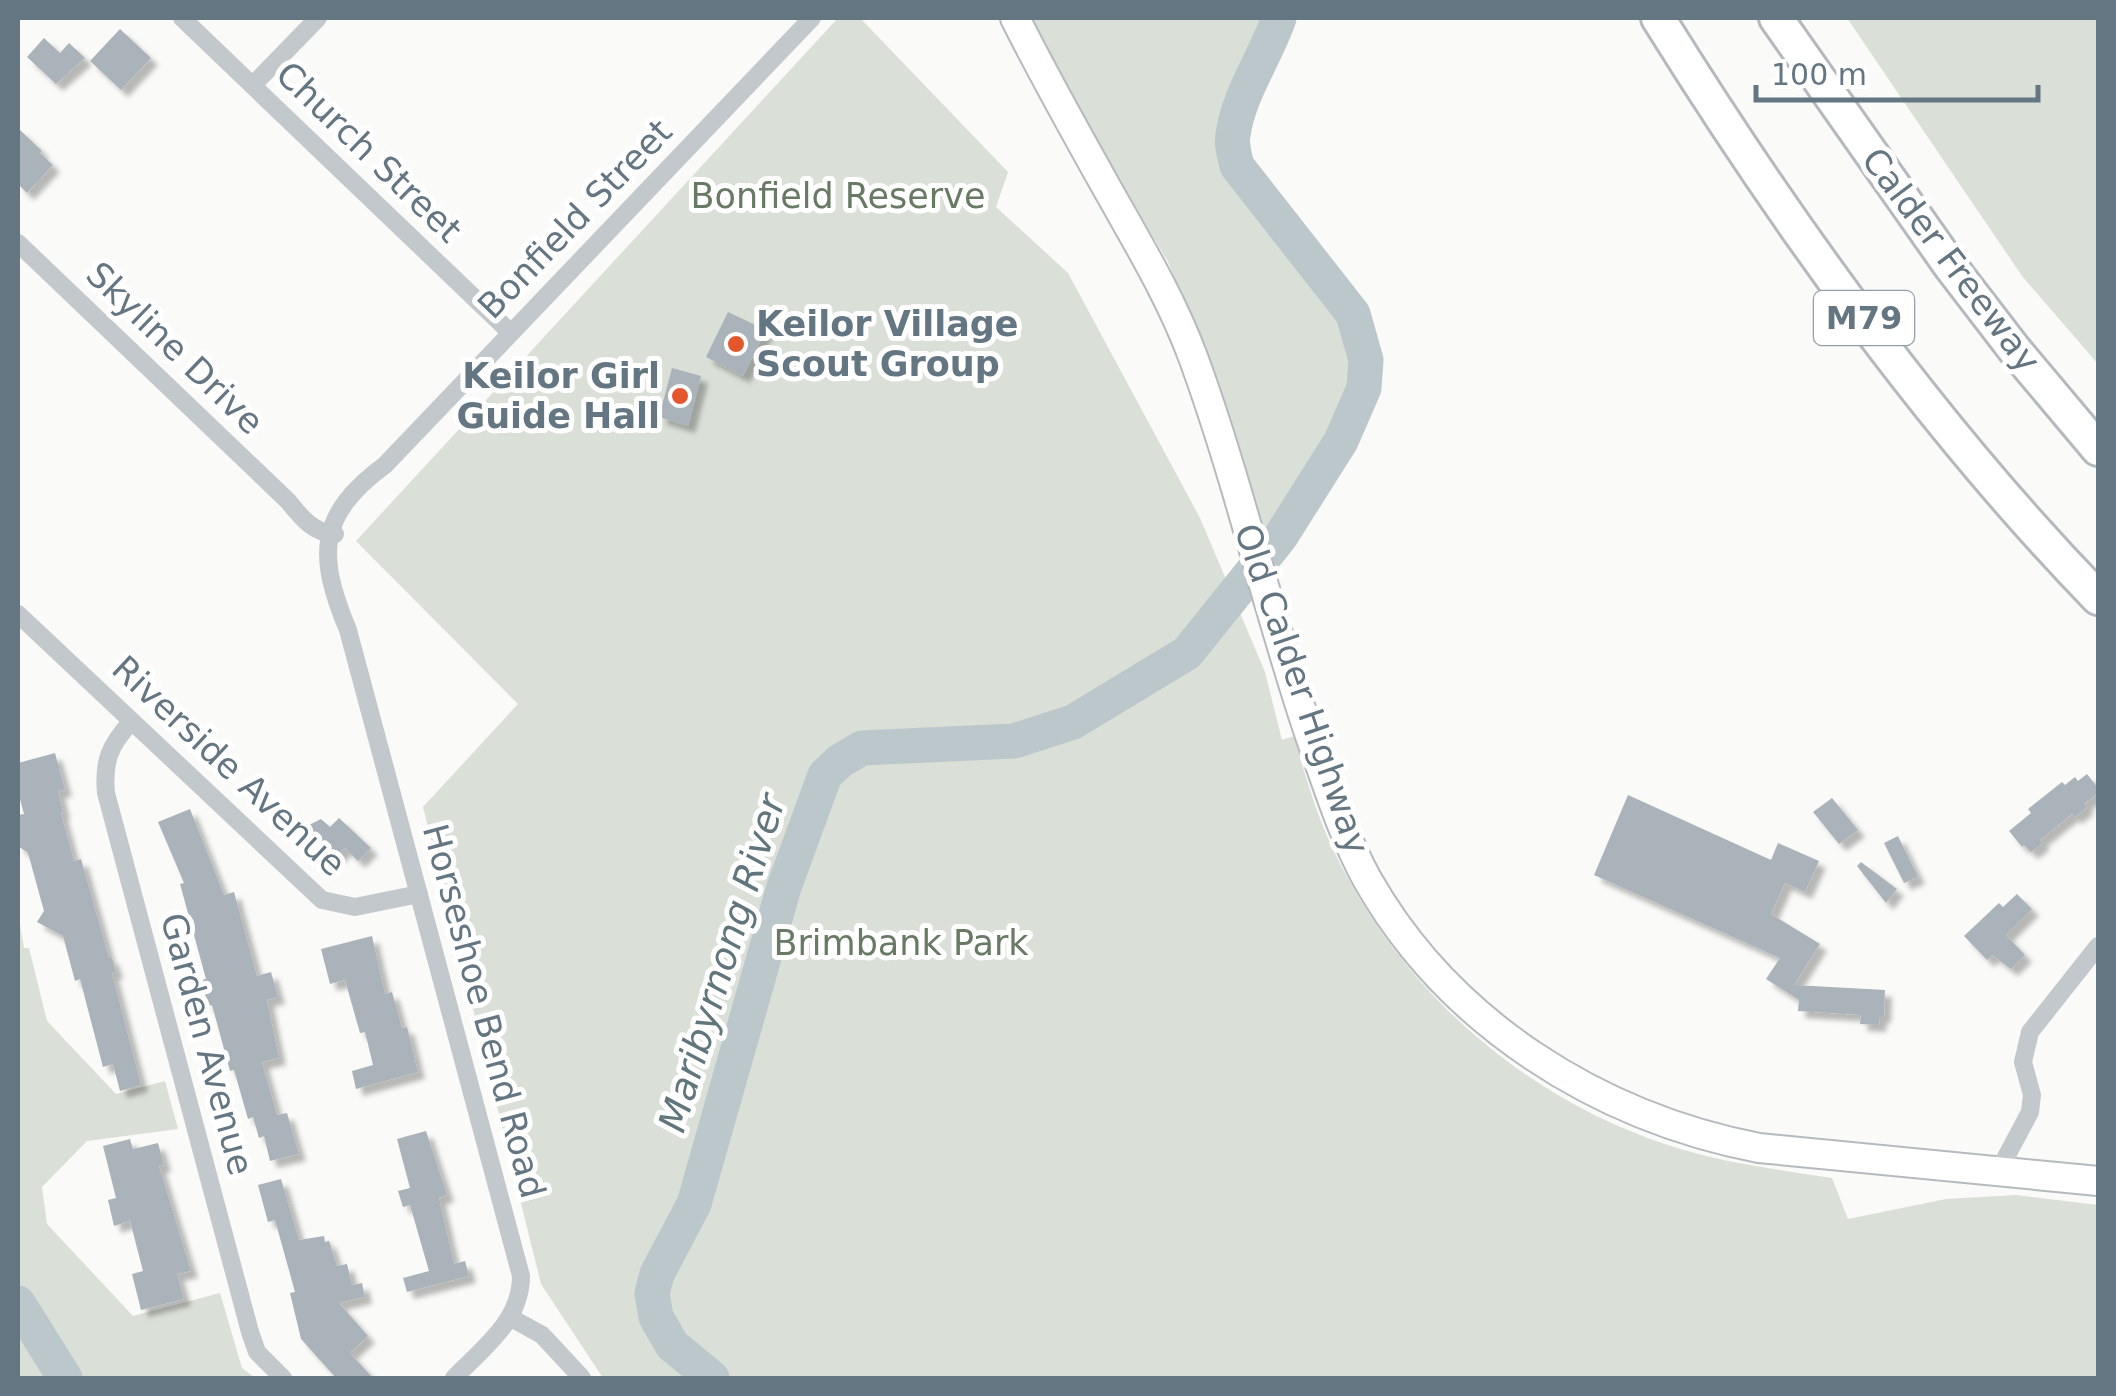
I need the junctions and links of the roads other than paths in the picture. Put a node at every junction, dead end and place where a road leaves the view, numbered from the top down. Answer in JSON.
{"nodes":[{"id":1,"x":182,"y":18,"type":"edge"},
{"id":2,"x":318,"y":18,"type":"edge"},
{"id":3,"x":812,"y":18,"type":"edge"},
{"id":4,"x":998,"y":18,"type":"edge"},
{"id":5,"x":1014,"y":18,"type":"edge"},
{"id":6,"x":1658,"y":18,"type":"edge"},
{"id":7,"x":1776,"y":18,"type":"edge"},
{"id":8,"x":254,"y":85,"type":"junction"},
{"id":9,"x":1091,"y":159,"type":"junction"},
{"id":10,"x":18,"y":242,"type":"edge"},
{"id":11,"x":510,"y":334,"type":"junction"},
{"id":12,"x":2098,"y":449,"type":"edge"},
{"id":13,"x":333,"y":530,"type":"junction"},
{"id":14,"x":2098,"y":602,"type":"edge"},
{"id":15,"x":18,"y":614,"type":"edge"},
{"id":16,"x":132,"y":722,"type":"junction"},
{"id":17,"x":419,"y":894,"type":"junction"},
{"id":18,"x":2098,"y":946,"type":"edge"},
{"id":19,"x":1998,"y":1172,"type":"junction"},
{"id":20,"x":2098,"y":1181,"type":"edge"},
{"id":21,"x":511,"y":1318,"type":"junction"},
{"id":22,"x":283,"y":1378,"type":"edge"},
{"id":23,"x":454,"y":1378,"type":"edge"},
{"id":24,"x":582,"y":1378,"type":"edge"}],
"edges":[{"from":1,"to":8,"type":"street","name":"Church Street"},
{"from":2,"to":8,"type":"street"},
{"from":3,"to":11,"type":"street","name":"Bonfield Street"},
{"from":4,"to":9,"type":"main road","name":"Old Calder Highway"},
{"from":5,"to":9,"type":"main road","name":"Old Calder Highway"},
{"from":6,"to":14,"type":"highway","number":"M79"},
{"from":7,"to":12,"type":"highway","name":"Calder Freeway","number":"M79"},
{"from":8,"to":11,"type":"street","name":"Church Street"},
{"from":9,"to":19,"type":"main road","name":"Old Calder Highway"},
{"from":10,"to":13,"type":"street","name":"Skyline Drive"},
{"from":11,"to":13,"type":"street","name":"Bonfield Street"},
{"from":13,"to":17,"type":"street","name":"Horseshoe Bend Road"},
{"from":15,"to":16,"type":"street","name":"Riverside Avenue"},
{"from":16,"to":17,"type":"street","name":"Riverside Avenue"},
{"from":16,"to":22,"type":"street","name":"Garden Avenue"},
{"from":17,"to":21,"type":"street","name":"Horseshoe Bend Road"},
{"from":18,"to":19,"type":"street"},
{"from":19,"to":20,"type":"main road","name":"Old Calder Highway"},
{"from":21,"to":23,"type":"street"},
{"from":21,"to":24,"type":"street"}]}
